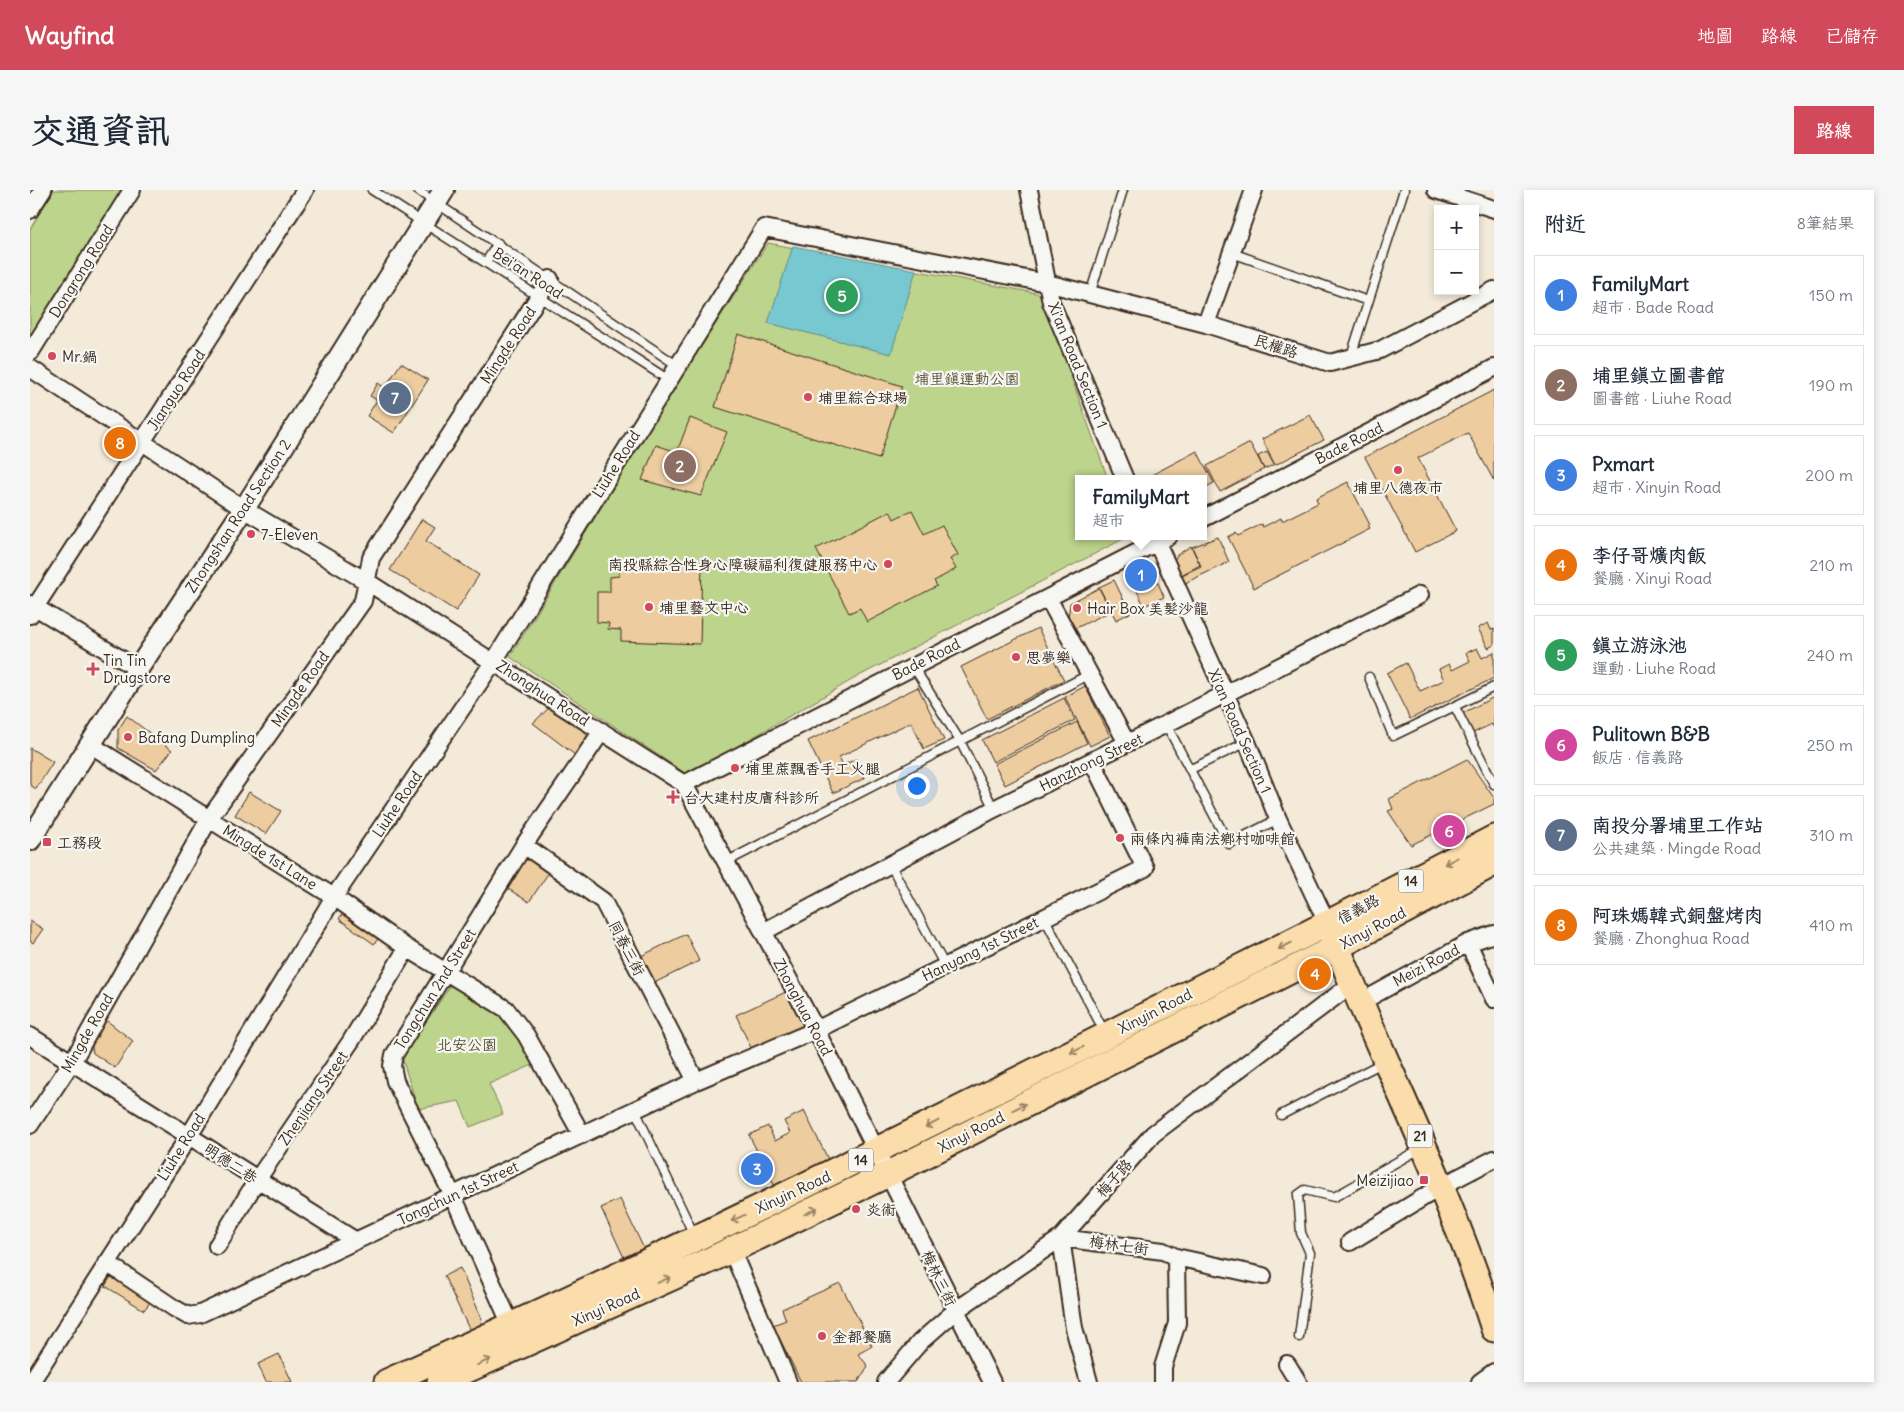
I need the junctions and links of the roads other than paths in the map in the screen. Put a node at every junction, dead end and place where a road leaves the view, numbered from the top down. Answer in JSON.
{"nodes":[{"id":1,"x":132,"y":190,"type":"edge"},
{"id":2,"x":305,"y":190,"type":"edge"},
{"id":3,"x":372,"y":190,"type":"edge"},
{"id":4,"x":418,"y":190,"type":"edge"},
{"id":5,"x":1029,"y":190,"type":"edge"},
{"id":6,"x":1123,"y":190,"type":"edge"},
{"id":7,"x":1254,"y":190,"type":"edge"},
{"id":8,"x":1404,"y":190,"type":"edge"},
{"id":9,"x":1436,"y":190,"type":"edge"},
{"id":10,"x":440,"y":196,"type":"edge"},
{"id":11,"x":1494,"y":209,"type":"edge"},
{"id":12,"x":423,"y":221,"type":"junction"},
{"id":13,"x":764,"y":228,"type":"joint"},
{"id":14,"x":498,"y":243,"type":"junction"},
{"id":15,"x":1232,"y":253,"type":"junction"},
{"id":16,"x":486,"y":262,"type":"junction"},
{"id":17,"x":550,"y":279,"type":"junction"},
{"id":18,"x":1047,"y":283,"type":"junction"},
{"id":19,"x":1494,"y":290,"type":"edge"},
{"id":20,"x":1090,"y":294,"type":"junction"},
{"id":21,"x":539,"y":297,"type":"junction"},
{"id":22,"x":1368,"y":300,"type":"junction"},
{"id":23,"x":1206,"y":324,"type":"junction"},
{"id":24,"x":30,"y":353,"type":"edge"},
{"id":25,"x":1351,"y":356,"type":"junction"},
{"id":26,"x":678,"y":366,"type":"junction"},
{"id":27,"x":30,"y":368,"type":"edge"},
{"id":28,"x":1494,"y":368,"type":"edge"},
{"id":29,"x":668,"y":380,"type":"junction"},
{"id":30,"x":142,"y":443,"type":"junction"},
{"id":31,"x":1123,"y":475,"type":"edge"},
{"id":32,"x":244,"y":509,"type":"junction"},
{"id":33,"x":1207,"y":516,"type":"edge"},
{"id":34,"x":1156,"y":540,"type":"edge"},
{"id":35,"x":1161,"y":540,"type":"edge"},
{"id":36,"x":366,"y":581,"type":"junction"},
{"id":37,"x":1420,"y":595,"type":"dead end"},
{"id":38,"x":1048,"y":598,"type":"junction"},
{"id":39,"x":32,"y":609,"type":"edge"},
{"id":40,"x":494,"y":661,"type":"junction"},
{"id":41,"x":913,"y":666,"type":"junction"},
{"id":42,"x":138,"y":669,"type":"junction"},
{"id":43,"x":1088,"y":675,"type":"junction"},
{"id":44,"x":1369,"y":677,"type":"dead end"},
{"id":45,"x":1494,"y":687,"type":"edge"},
{"id":46,"x":1224,"y":694,"type":"junction"},
{"id":47,"x":1455,"y":707,"type":"junction"},
{"id":48,"x":1166,"y":724,"type":"junction"},
{"id":49,"x":602,"y":731,"type":"junction"},
{"id":50,"x":960,"y":741,"type":"junction"},
{"id":51,"x":1247,"y":742,"type":"junction"},
{"id":52,"x":1127,"y":743,"type":"junction"},
{"id":53,"x":90,"y":745,"type":"junction"},
{"id":54,"x":1092,"y":761,"type":"junction"},
{"id":55,"x":1191,"y":769,"type":"junction"},
{"id":56,"x":684,"y":784,"type":"junction"},
{"id":57,"x":1494,"y":784,"type":"edge"},
{"id":58,"x":994,"y":809,"type":"junction"},
{"id":59,"x":209,"y":819,"type":"junction"},
{"id":60,"x":1278,"y":819,"type":"junction"},
{"id":61,"x":1494,"y":838,"type":"edge"},
{"id":62,"x":30,"y":840,"type":"edge"},
{"id":63,"x":524,"y":845,"type":"junction"},
{"id":64,"x":726,"y":862,"type":"junction"},
{"id":65,"x":1494,"y":863,"type":"edge"},
{"id":66,"x":890,"y":864,"type":"junction"},
{"id":67,"x":334,"y":897,"type":"junction"},
{"id":68,"x":1044,"y":917,"type":"junction"},
{"id":69,"x":763,"y":932,"type":"junction"},
{"id":70,"x":1494,"y":934,"type":"edge"},
{"id":71,"x":1333,"y":936,"type":"junction"},
{"id":72,"x":1468,"y":943,"type":"junction"},
{"id":73,"x":407,"y":948,"type":"junction"},
{"id":74,"x":945,"y":966,"type":"junction"},
{"id":75,"x":446,"y":972,"type":"junction"},
{"id":76,"x":1356,"y":993,"type":"junction"},
{"id":77,"x":1494,"y":999,"type":"edge"},
{"id":78,"x":816,"y":1030,"type":"junction"},
{"id":79,"x":1106,"y":1035,"type":"junction"},
{"id":80,"x":30,"y":1036,"type":"edge"},
{"id":81,"x":1387,"y":1061,"type":"junction"},
{"id":82,"x":72,"y":1062,"type":"junction"},
{"id":83,"x":696,"y":1081,"type":"junction"},
{"id":84,"x":635,"y":1110,"type":"junction"},
{"id":85,"x":1281,"y":1115,"type":"dead end"},
{"id":86,"x":30,"y":1125,"type":"edge"},
{"id":87,"x":582,"y":1135,"type":"junction"},
{"id":88,"x":189,"y":1136,"type":"junction"},
{"id":89,"x":1425,"y":1146,"type":"junction"},
{"id":90,"x":877,"y":1152,"type":"junction"},
{"id":91,"x":1494,"y":1159,"type":"edge"},
{"id":92,"x":888,"y":1174,"type":"junction"},
{"id":93,"x":257,"y":1180,"type":"junction"},
{"id":94,"x":1442,"y":1186,"type":"junction"},
{"id":95,"x":453,"y":1196,"type":"junction"},
{"id":96,"x":1061,"y":1238,"type":"junction"},
{"id":97,"x":696,"y":1239,"type":"junction"},
{"id":98,"x":356,"y":1240,"type":"junction"},
{"id":99,"x":1350,"y":1242,"type":"dead end"},
{"id":100,"x":217,"y":1246,"type":"dead end"},
{"id":101,"x":731,"y":1250,"type":"junction"},
{"id":102,"x":1176,"y":1257,"type":"junction"},
{"id":103,"x":108,"y":1263,"type":"junction"},
{"id":104,"x":1263,"y":1276,"type":"dead end"},
{"id":105,"x":955,"y":1311,"type":"junction"},
{"id":106,"x":1494,"y":1329,"type":"edge"},
{"id":107,"x":516,"y":1336,"type":"junction"},
{"id":108,"x":1299,"y":1337,"type":"dead end"},
{"id":109,"x":1287,"y":1364,"type":"dead end"},
{"id":110,"x":1494,"y":1372,"type":"edge"},
{"id":111,"x":31,"y":1382,"type":"edge"},
{"id":112,"x":387,"y":1382,"type":"edge"},
{"id":113,"x":440,"y":1382,"type":"edge"},
{"id":114,"x":788,"y":1382,"type":"edge"},
{"id":115,"x":886,"y":1382,"type":"edge"},
{"id":116,"x":992,"y":1382,"type":"edge"},
{"id":117,"x":1089,"y":1382,"type":"edge"},
{"id":118,"x":1163,"y":1382,"type":"edge"},
{"id":119,"x":1298,"y":1382,"type":"edge"},
{"id":120,"x":1480,"y":1382,"type":"edge"}],
"edges":[{"from":1,"to":24,"type":"street","name":"Dongrong Road"},
{"from":2,"to":30,"type":"street","name":"Jianguo Road"},
{"from":3,"to":12,"type":"lane","name":"Bei'an Road"},
{"from":4,"to":10,"type":"lane","name":"Bei'an Road"},
{"from":5,"to":18,"type":"street","name":"Xi'an Road Section 1"},
{"from":6,"to":20,"type":"lane"},
{"from":7,"to":15,"type":"street"},
{"from":8,"to":22,"type":"lane"},
{"from":9,"to":11,"type":"street"},
{"from":10,"to":12,"type":"street","name":"Zhongshan Road Section 2"},
{"from":10,"to":14,"type":"lane","name":"Bei'an Road"},
{"from":12,"to":16,"type":"lane","name":"Bei'an Road"},
{"from":12,"to":32,"type":"street","name":"Zhongshan Road Section 2"},
{"from":13,"to":18,"type":"street","name":"民權路"},
{"from":13,"to":26,"type":"street","name":"Liuhe Road"},
{"from":14,"to":16,"type":"lane"},
{"from":14,"to":17,"type":"lane","name":"Bei'an Road"},
{"from":15,"to":22,"type":"lane"},
{"from":15,"to":23,"type":"street"},
{"from":16,"to":21,"type":"lane","name":"Bei'an Road"},
{"from":17,"to":21,"type":"street","name":"Mingde Road"},
{"from":17,"to":26,"type":"lane","name":"Bei'an Road"},
{"from":18,"to":20,"type":"street","name":"民權路"},
{"from":18,"to":31,"type":"street","name":"Xi'an Road Section 1"},
{"from":19,"to":25,"type":"street","name":"民權路"},
{"from":20,"to":23,"type":"street","name":"民權路"},
{"from":21,"to":29,"type":"lane","name":"Bei'an Road"},
{"from":21,"to":36,"type":"street","name":"Mingde Road"},
{"from":22,"to":25,"type":"lane"},
{"from":23,"to":25,"type":"street","name":"民權路"},
{"from":26,"to":29,"type":"street","name":"Liuhe Road"},
{"from":27,"to":30,"type":"street","name":"Zhonghua Road"},
{"from":28,"to":33,"type":"street","name":"Bade Road"},
{"from":29,"to":40,"type":"street","name":"Liuhe Road"},
{"from":30,"to":32,"type":"street","name":"Zhonghua Road"},
{"from":30,"to":39,"type":"street","name":"Jianguo Road"},
{"from":32,"to":36,"type":"street","name":"Zhonghua Road"},
{"from":32,"to":42,"type":"street","name":"Zhongshan Road Section 2"},
{"from":34,"to":38,"type":"street","name":"Bade Road"},
{"from":35,"to":46,"type":"street","name":"Xi'an Road Section 1"},
{"from":36,"to":40,"type":"street","name":"Zhonghua Road"},
{"from":36,"to":59,"type":"street","name":"Mingde Road"},
{"from":37,"to":46,"type":"street","name":"Hanzhong Street"},
{"from":38,"to":41,"type":"street","name":"Bade Road"},
{"from":38,"to":43,"type":"street"},
{"from":39,"to":42,"type":"street"},
{"from":40,"to":49,"type":"street","name":"Zhonghua Road"},
{"from":40,"to":67,"type":"street","name":"Liuhe Road"},
{"from":41,"to":50,"type":"lane"},
{"from":41,"to":56,"type":"street","name":"Bade Road"},
{"from":42,"to":53,"type":"street","name":"Zhongshan Road Section 2"},
{"from":43,"to":50,"type":"lane"},
{"from":43,"to":52,"type":"street"},
{"from":44,"to":47,"type":"lane"},
{"from":45,"to":47,"type":"lane"},
{"from":46,"to":48,"type":"street","name":"Hanzhong Street"},
{"from":46,"to":51,"type":"street","name":"Xi'an Road Section 1"},
{"from":47,"to":57,"type":"lane"},
{"from":48,"to":52,"type":"street","name":"Hanzhong Street"},
{"from":48,"to":55,"type":"lane"},
{"from":49,"to":56,"type":"street","name":"Zhonghua Road"},
{"from":49,"to":63,"type":"street","name":"Tongchun 2nd Street"},
{"from":50,"to":58,"type":"lane"},
{"from":50,"to":64,"type":"lane"},
{"from":51,"to":55,"type":"lane"},
{"from":51,"to":60,"type":"street","name":"Xi'an Road Section 1"},
{"from":52,"to":54,"type":"street","name":"Hanzhong Street"},
{"from":53,"to":59,"type":"street","name":"Mingde 1st Lane"},
{"from":53,"to":62,"type":"street","name":"Zhongshan Road Section 2"},
{"from":54,"to":58,"type":"street","name":"Hanzhong Street"},
{"from":54,"to":68,"type":"street","name":"Hanyang 1st Street"},
{"from":55,"to":60,"type":"lane"},
{"from":56,"to":64,"type":"street","name":"Zhonghua Road"},
{"from":58,"to":66,"type":"street","name":"Hanzhong Street"},
{"from":59,"to":67,"type":"street","name":"Mingde 1st Lane"},
{"from":59,"to":82,"type":"street","name":"Mingde Road"},
{"from":60,"to":71,"type":"street","name":"Xi'an Road Section 1"},
{"from":61,"to":71,"type":"main road","name":"信義路","number":"14","one_way":true},
{"from":63,"to":75,"type":"street","name":"Tongchun 2nd Street"},
{"from":63,"to":83,"type":"street","name":"同春三街"},
{"from":64,"to":69,"type":"street","name":"Zhonghua Road"},
{"from":65,"to":71,"type":"main road","name":"Xinyi Road","number":"14"},
{"from":66,"to":69,"type":"street","name":"Hanzhong Street"},
{"from":66,"to":74,"type":"lane"},
{"from":67,"to":73,"type":"street","name":"Mingde 1st Lane"},
{"from":67,"to":88,"type":"street","name":"Liuhe Road"},
{"from":68,"to":74,"type":"street","name":"Hanyang 1st Street"},
{"from":68,"to":79,"type":"lane"},
{"from":69,"to":78,"type":"street","name":"Zhonghua Road"},
{"from":70,"to":72,"type":"street","name":"Meizi Road"},
{"from":71,"to":76,"type":"main road","name":"Xi'an Road Section 1","number":"21"},
{"from":71,"to":79,"type":"main road","name":"Xinyin Road","number":"14","one_way":true},
{"from":92,"to":71,"type":"main road","name":"Xinyi Road","number":"14","one_way":true},
{"from":72,"to":76,"type":"street","name":"Meizi Road"},
{"from":72,"to":77,"type":"street"},
{"from":73,"to":75,"type":"street","name":"Mingde 1st Lane"},
{"from":73,"to":93,"type":"street","name":"Zhenjiang Street"},
{"from":74,"to":78,"type":"street","name":"Hanyang 1st Street"},
{"from":75,"to":87,"type":"street","name":"Mingde 1st Lane"},
{"from":75,"to":95,"type":"street","name":"Tongchun 2nd Street"},
{"from":76,"to":81,"type":"main road","name":"Xi'an Road Section 1","number":"21"},
{"from":76,"to":96,"type":"street","name":"梅子路"},
{"from":78,"to":83,"type":"street","name":"Tongchun 1st Street"},
{"from":78,"to":90,"type":"street","name":"Zhonghua Road"},
{"from":79,"to":90,"type":"main road","name":"Xinyin Road","number":"14","one_way":true},
{"from":80,"to":82,"type":"street","name":"明德二巷"},
{"from":81,"to":85,"type":"lane"},
{"from":81,"to":89,"type":"main road","name":"Xi'an Road Section 1","number":"21"},
{"from":82,"to":86,"type":"street","name":"Mingde Road"},
{"from":82,"to":88,"type":"street","name":"明德二巷"},
{"from":83,"to":84,"type":"street","name":"Tongchun 1st Street"},
{"from":84,"to":87,"type":"street","name":"Tongchun 1st Street"},
{"from":84,"to":97,"type":"lane"},
{"from":87,"to":95,"type":"street","name":"Tongchun 1st Street"},
{"from":88,"to":93,"type":"street","name":"明德二巷"},
{"from":88,"to":103,"type":"street","name":"Liuhe Road"},
{"from":89,"to":94,"type":"main road","name":"Xi'an Road Section 1","number":"21"},
{"from":89,"to":108,"type":"lane"},
{"from":90,"to":92,"type":"street","name":"Zhonghua Road"},
{"from":90,"to":97,"type":"main road","name":"Xinyin Road","number":"14","one_way":true},
{"from":91,"to":94,"type":"street"},
{"from":101,"to":92,"type":"main road","name":"Xinyi Road","number":"14","one_way":true},
{"from":92,"to":105,"type":"street","name":"梅林三街"},
{"from":93,"to":98,"type":"street","name":"明德二巷"},
{"from":93,"to":100,"type":"street","name":"Zhenjiang Street"},
{"from":94,"to":99,"type":"street"},
{"from":94,"to":106,"type":"main road","name":"Xi'an Road Section 1","number":"21"},
{"from":95,"to":98,"type":"street","name":"Tongchun 1st Street"},
{"from":95,"to":107,"type":"street","name":"Tongchun 2nd Street"},
{"from":96,"to":102,"type":"street","name":"梅林七街"},
{"from":96,"to":105,"type":"street","name":"梅子路"},
{"from":96,"to":117,"type":"street"},
{"from":97,"to":107,"type":"main road","name":"Xinyin Road","number":"14"},
{"from":98,"to":103,"type":"street","name":"Tongchun 1st Street"},
{"from":107,"to":101,"type":"main road","name":"Xinyi Road","number":"14","one_way":true},
{"from":101,"to":114,"type":"street"},
{"from":102,"to":104,"type":"street","name":"梅林七街"},
{"from":102,"to":118,"type":"street"},
{"from":103,"to":111,"type":"street","name":"Liuhe Road"},
{"from":105,"to":115,"type":"street","name":"梅子路"},
{"from":105,"to":116,"type":"street","name":"梅林三街"},
{"from":107,"to":112,"type":"main road","name":"Xinyin Road","number":"14"},
{"from":113,"to":107,"type":"main road","name":"Xinyi Road","number":"14","one_way":true},
{"from":109,"to":119,"type":"street"},
{"from":110,"to":120,"type":"street"}]}
